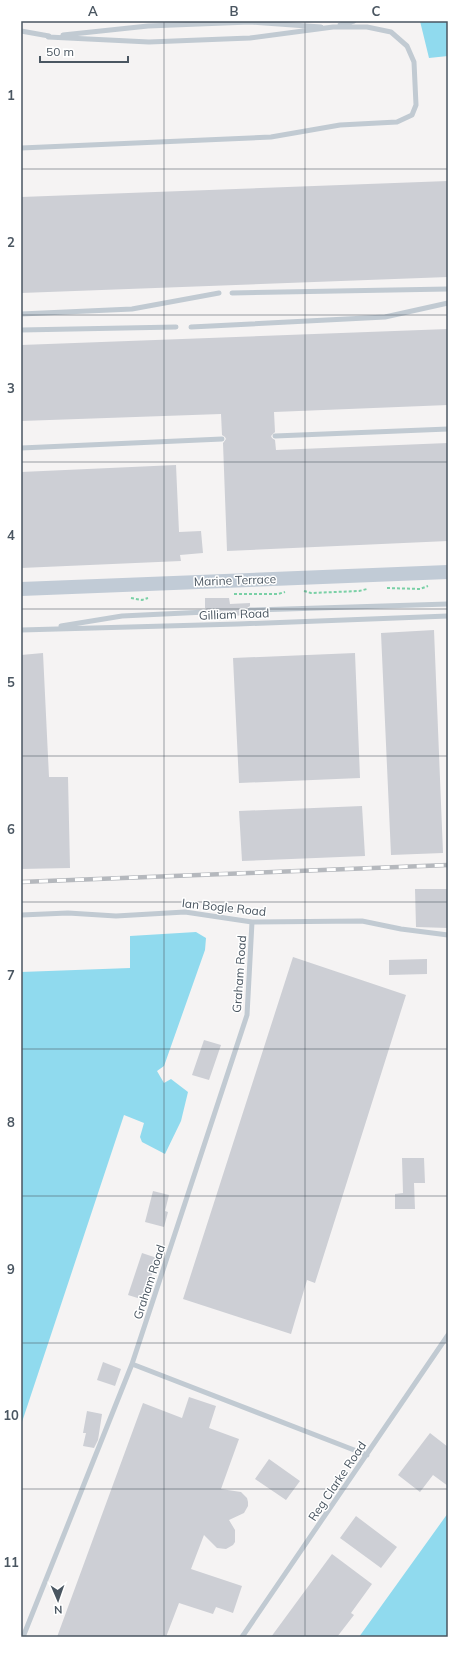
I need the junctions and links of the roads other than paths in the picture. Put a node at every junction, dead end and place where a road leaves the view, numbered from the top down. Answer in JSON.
{"nodes":[{"id":1,"x":354,"y":21,"type":"edge"},
{"id":2,"x":332,"y":27,"type":"junction"},
{"id":3,"x":21,"y":32,"type":"edge"},
{"id":4,"x":48,"y":37,"type":"junction"},
{"id":5,"x":21,"y":148,"type":"edge"},
{"id":6,"x":448,"y":289,"type":"edge"},
{"id":7,"x":219,"y":293,"type":"dead end"},
{"id":8,"x":232,"y":293,"type":"dead end"},
{"id":9,"x":448,"y":303,"type":"edge"},
{"id":10,"x":21,"y":314,"type":"edge"},
{"id":11,"x":191,"y":327,"type":"dead end"},
{"id":12,"x":176,"y":328,"type":"dead end"},
{"id":13,"x":21,"y":330,"type":"edge"},
{"id":14,"x":448,"y":429,"type":"edge"},
{"id":15,"x":275,"y":436,"type":"dead end"},
{"id":16,"x":222,"y":439,"type":"dead end"},
{"id":17,"x":21,"y":448,"type":"edge"},
{"id":18,"x":448,"y":572,"type":"edge"},
{"id":19,"x":21,"y":589,"type":"edge"},
{"id":20,"x":448,"y":604,"type":"edge"},
{"id":21,"x":250,"y":610,"type":"dead end"},
{"id":22,"x":206,"y":612,"type":"dead end"},
{"id":23,"x":448,"y":616,"type":"edge"},
{"id":24,"x":43,"y":628,"type":"junction"},
{"id":25,"x":21,"y":630,"type":"edge"},
{"id":26,"x":21,"y":915,"type":"edge"},
{"id":27,"x":252,"y":922,"type":"junction"},
{"id":28,"x":448,"y":935,"type":"edge"},
{"id":29,"x":448,"y":1335,"type":"edge"},
{"id":30,"x":132,"y":1364,"type":"junction"},
{"id":31,"x":367,"y":1455,"type":"junction"},
{"id":32,"x":23,"y":1637,"type":"edge"},
{"id":33,"x":242,"y":1637,"type":"edge"}],
"edges":[{"from":1,"to":2,"type":"lane"},
{"from":2,"to":4,"type":"lane"},
{"from":2,"to":4,"type":"lane"},
{"from":2,"to":5,"type":"lane"},
{"from":3,"to":4,"type":"lane"},
{"from":6,"to":8,"type":"lane"},
{"from":7,"to":10,"type":"lane"},
{"from":9,"to":11,"type":"lane"},
{"from":12,"to":13,"type":"lane"},
{"from":14,"to":15,"type":"lane"},
{"from":16,"to":17,"type":"lane"},
{"from":18,"to":19,"type":"main road","name":"Marine Terrace"},
{"from":20,"to":21,"type":"lane"},
{"from":22,"to":24,"type":"lane"},
{"from":23,"to":24,"type":"lane","name":"Gilliam Road"},
{"from":24,"to":25,"type":"lane","name":"Gilliam Road"},
{"from":26,"to":27,"type":"lane","name":"Ian Bogle Road"},
{"from":27,"to":28,"type":"lane","name":"Ian Bogle Road"},
{"from":27,"to":30,"type":"lane","name":"Graham Road"},
{"from":29,"to":31,"type":"lane","name":"Reg Clarke Road"},
{"from":30,"to":31,"type":"lane"},
{"from":30,"to":32,"type":"lane","name":"Graham Road"},
{"from":31,"to":33,"type":"lane","name":"Reg Clarke Road"}]}
